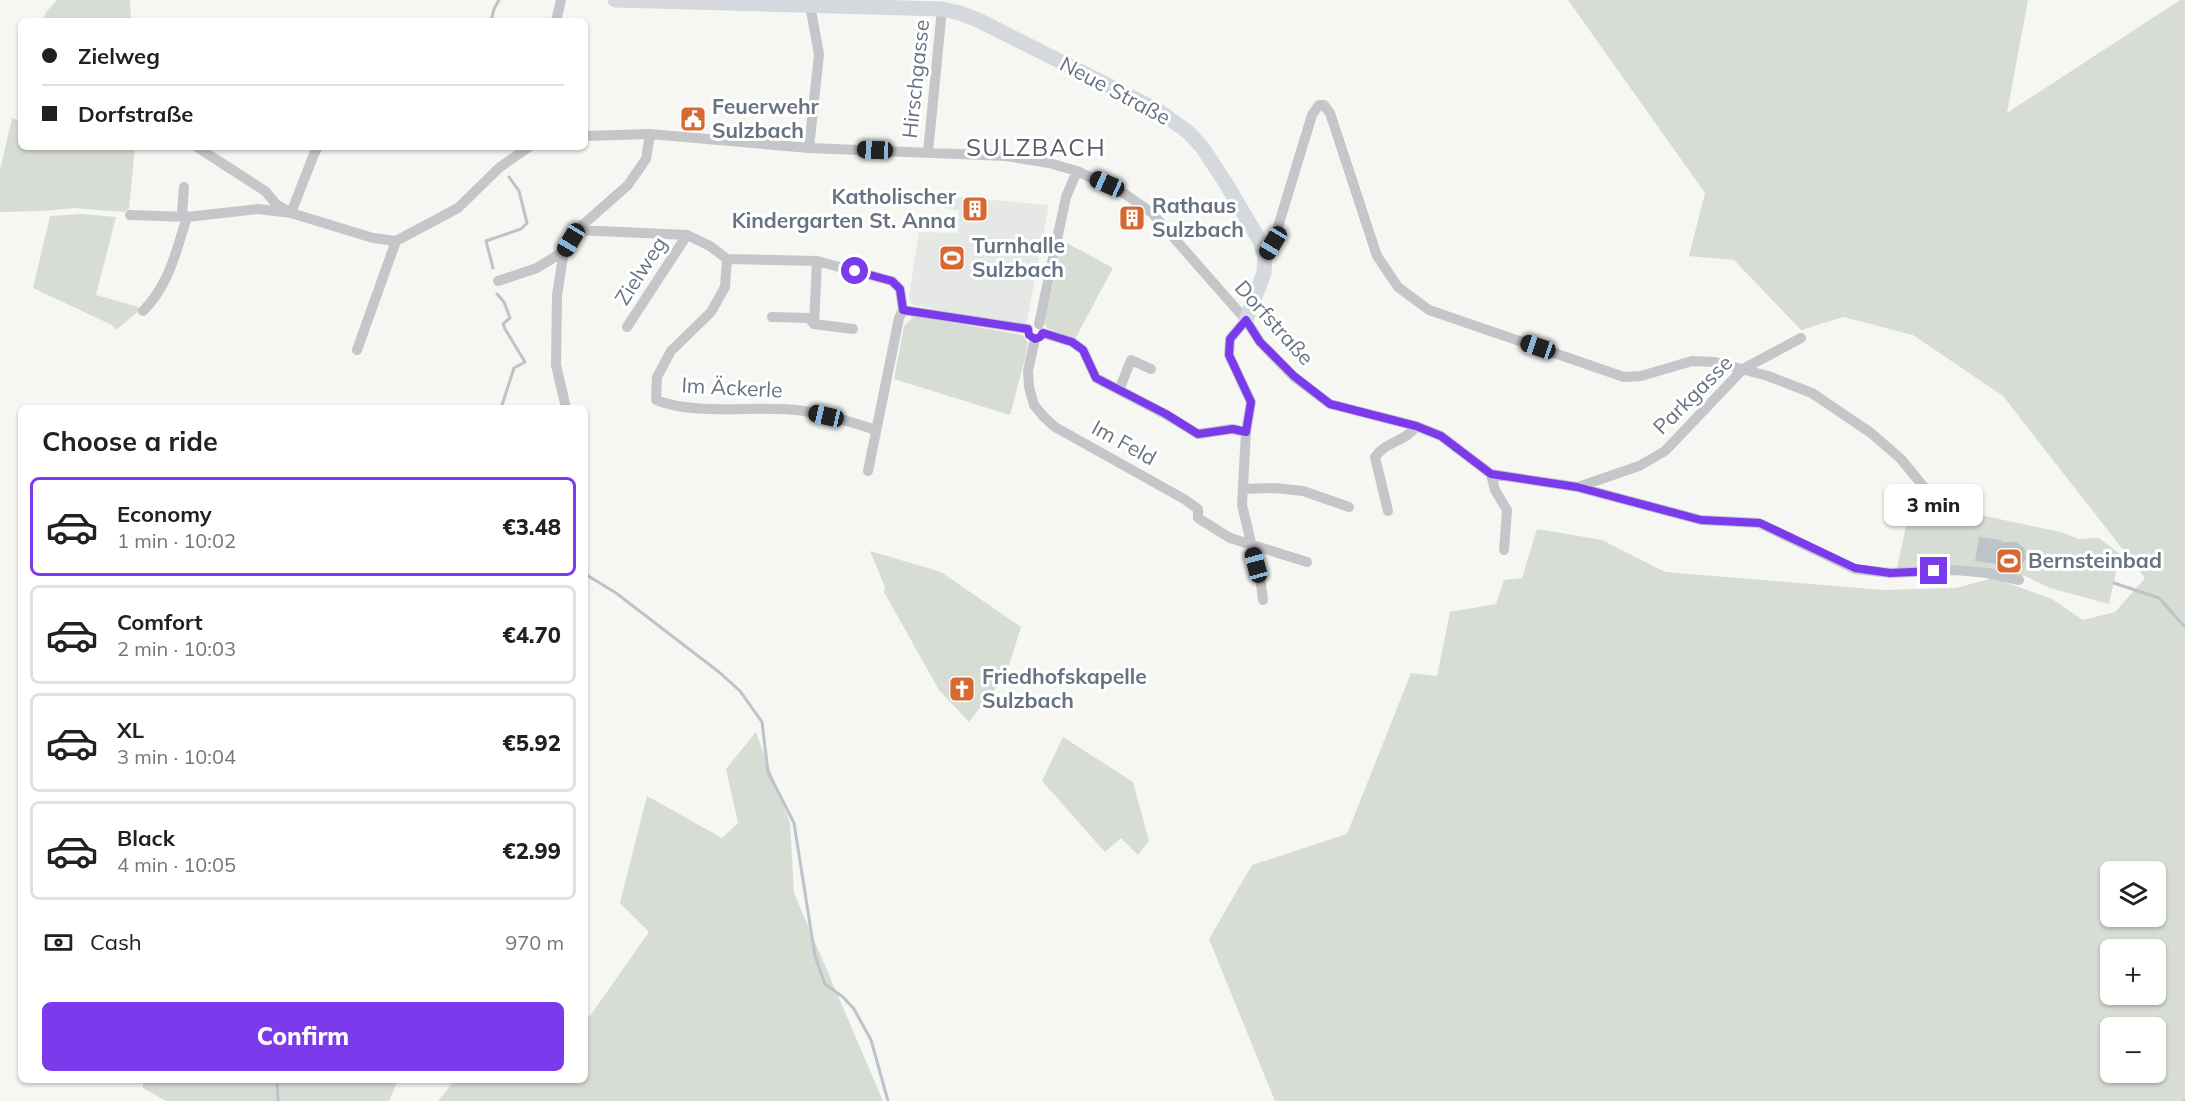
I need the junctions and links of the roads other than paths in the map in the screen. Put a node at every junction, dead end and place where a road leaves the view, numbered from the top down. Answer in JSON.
{"nodes":[{"id":1,"x":561,"y":0,"type":"edge"},
{"id":2,"x":615,"y":0,"type":"edge"},
{"id":3,"x":809,"y":3,"type":"edge"},
{"id":4,"x":910,"y":4,"type":"edge"},
{"id":5,"x":942,"y":9,"type":"junction"},
{"id":6,"x":557,"y":18,"type":"edge"},
{"id":7,"x":650,"y":134,"type":"junction"},
{"id":8,"x":588,"y":136,"type":"edge"},
{"id":9,"x":809,"y":148,"type":"junction"},
{"id":10,"x":202,"y":150,"type":"edge"},
{"id":11,"x":316,"y":150,"type":"edge"},
{"id":12,"x":525,"y":150,"type":"edge"},
{"id":13,"x":928,"y":152,"type":"junction"},
{"id":14,"x":1077,"y":171,"type":"junction"},
{"id":15,"x":184,"y":187,"type":"dead end"},
{"id":16,"x":291,"y":213,"type":"junction"},
{"id":17,"x":130,"y":215,"type":"dead end"},
{"id":18,"x":187,"y":217,"type":"junction"},
{"id":19,"x":577,"y":230,"type":"junction"},
{"id":20,"x":687,"y":235,"type":"junction"},
{"id":21,"x":396,"y":241,"type":"junction"},
{"id":22,"x":564,"y":250,"type":"junction"},
{"id":23,"x":1265,"y":256,"type":"junction"},
{"id":24,"x":727,"y":259,"type":"junction"},
{"id":25,"x":817,"y":261,"type":"junction"},
{"id":26,"x":498,"y":281,"type":"dead end"},
{"id":27,"x":903,"y":310,"type":"junction"},
{"id":28,"x":143,"y":311,"type":"dead end"},
{"id":29,"x":772,"y":317,"type":"dead end"},
{"id":30,"x":1246,"y":320,"type":"junction"},
{"id":31,"x":814,"y":324,"type":"junction"},
{"id":32,"x":627,"y":327,"type":"dead end"},
{"id":33,"x":853,"y":329,"type":"dead end"},
{"id":34,"x":1036,"y":331,"type":"junction"},
{"id":35,"x":1801,"y":338,"type":"dead end"},
{"id":36,"x":357,"y":350,"type":"dead end"},
{"id":37,"x":1151,"y":369,"type":"dead end"},
{"id":38,"x":1743,"y":369,"type":"junction"},
{"id":39,"x":1119,"y":390,"type":"junction"},
{"id":40,"x":565,"y":405,"type":"edge"},
{"id":41,"x":1416,"y":426,"type":"junction"},
{"id":42,"x":876,"y":430,"type":"junction"},
{"id":43,"x":1246,"y":432,"type":"junction"},
{"id":44,"x":868,"y":471,"type":"dead end"},
{"id":45,"x":1491,"y":474,"type":"junction"},
{"id":46,"x":1577,"y":487,"type":"junction"},
{"id":47,"x":1243,"y":489,"type":"junction"},
{"id":48,"x":1935,"y":496,"type":"dead end"},
{"id":49,"x":1349,"y":507,"type":"dead end"},
{"id":50,"x":1388,"y":511,"type":"dead end"},
{"id":51,"x":1251,"y":546,"type":"junction"},
{"id":52,"x":1504,"y":550,"type":"dead end"},
{"id":53,"x":1307,"y":562,"type":"dead end"},
{"id":54,"x":2019,"y":580,"type":"dead end"},
{"id":55,"x":1263,"y":600,"type":"dead end"}],
"edges":[{"from":1,"to":6,"type":"street"},
{"from":2,"to":3,"type":"street","name":"Neue Straße"},
{"from":3,"to":4,"type":"street","name":"Neue Straße"},
{"from":3,"to":9,"type":"street"},
{"from":4,"to":5,"type":"street","name":"Neue Straße"},
{"from":5,"to":13,"type":"street","name":"Hirschgasse"},
{"from":5,"to":23,"type":"street","name":"Neue Straße"},
{"from":7,"to":8,"type":"street","name":"Dorfstraße"},
{"from":7,"to":9,"type":"street","name":"Dorfstraße"},
{"from":7,"to":19,"type":"street"},
{"from":9,"to":13,"type":"street","name":"Dorfstraße"},
{"from":10,"to":16,"type":"street"},
{"from":11,"to":16,"type":"street"},
{"from":12,"to":21,"type":"street"},
{"from":13,"to":14,"type":"street","name":"Dorfstraße"},
{"from":14,"to":30,"type":"street","name":"Dorfstraße"},
{"from":14,"to":34,"type":"street","name":"Im Feld"},
{"from":15,"to":18,"type":"street"},
{"from":16,"to":18,"type":"street"},
{"from":16,"to":21,"type":"street"},
{"from":17,"to":18,"type":"street"},
{"from":18,"to":28,"type":"street"},
{"from":19,"to":20,"type":"street","name":"Zielweg"},
{"from":19,"to":22,"type":"street"},
{"from":20,"to":24,"type":"street","name":"Zielweg"},
{"from":20,"to":32,"type":"street","name":"Zielweg"},
{"from":21,"to":36,"type":"street"},
{"from":22,"to":26,"type":"street"},
{"from":22,"to":40,"type":"street"},
{"from":23,"to":30,"type":"street"},
{"from":23,"to":38,"type":"street"},
{"from":24,"to":25,"type":"street"},
{"from":24,"to":42,"type":"street","name":"Im Äckerle"},
{"from":25,"to":27,"type":"street"},
{"from":25,"to":31,"type":"street"},
{"from":27,"to":34,"type":"street"},
{"from":27,"to":42,"type":"street"},
{"from":29,"to":31,"type":"street"},
{"from":30,"to":41,"type":"street","name":"Dorfstraße"},
{"from":30,"to":43,"type":"street"},
{"from":31,"to":33,"type":"street"},
{"from":34,"to":39,"type":"street"},
{"from":34,"to":51,"type":"street","name":"Im Feld"},
{"from":35,"to":38,"type":"street","name":"Parkgasse"},
{"from":37,"to":39,"type":"street"},
{"from":38,"to":46,"type":"street","name":"Parkgasse"},
{"from":38,"to":48,"type":"street"},
{"from":39,"to":43,"type":"street"},
{"from":41,"to":45,"type":"street","name":"Dorfstraße"},
{"from":41,"to":50,"type":"street"},
{"from":42,"to":44,"type":"street"},
{"from":43,"to":47,"type":"street"},
{"from":45,"to":46,"type":"street","name":"Dorfstraße"},
{"from":45,"to":52,"type":"street"},
{"from":46,"to":54,"type":"street","name":"Dorfstraße"},
{"from":47,"to":49,"type":"street"},
{"from":47,"to":51,"type":"street"},
{"from":51,"to":53,"type":"street","name":"Im Feld"},
{"from":51,"to":55,"type":"street"}]}
